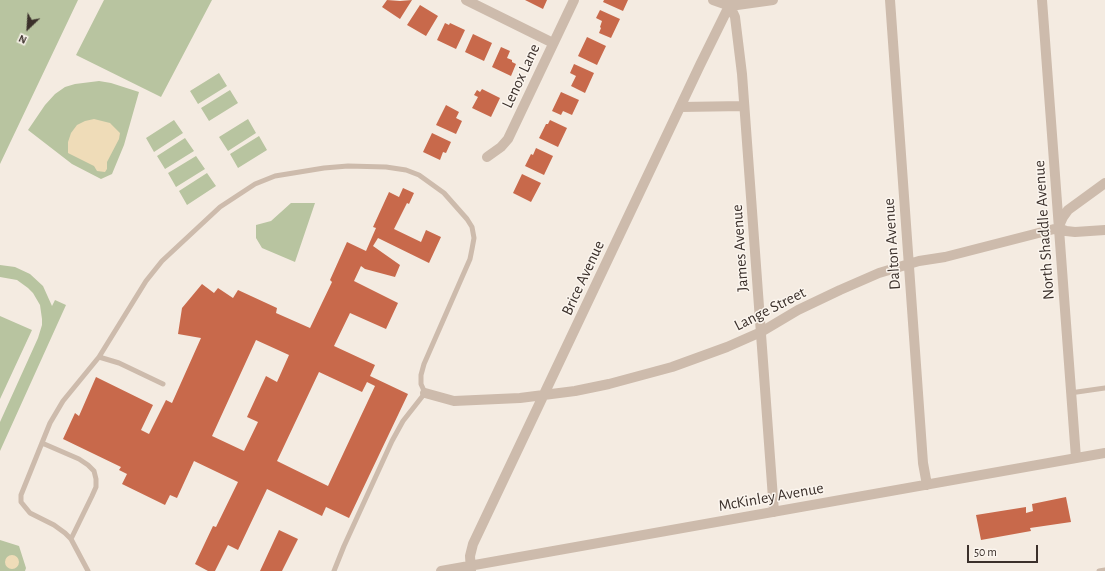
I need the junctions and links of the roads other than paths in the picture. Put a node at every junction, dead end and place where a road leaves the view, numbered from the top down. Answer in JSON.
{"nodes":[{"id":1,"x":466,"y":0,"type":"edge"},
{"id":2,"x":574,"y":0,"type":"edge"},
{"id":3,"x":714,"y":0,"type":"edge"},
{"id":4,"x":774,"y":0,"type":"edge"},
{"id":5,"x":890,"y":0,"type":"edge"},
{"id":6,"x":1042,"y":0,"type":"edge"},
{"id":7,"x":731,"y":3,"type":"edge"},
{"id":8,"x":553,"y":43,"type":"junction"},
{"id":9,"x":744,"y":106,"type":"junction"},
{"id":10,"x":681,"y":107,"type":"junction"},
{"id":11,"x":487,"y":157,"type":"dead end"},
{"id":12,"x":1105,"y":183,"type":"edge"},
{"id":13,"x":1058,"y":228,"type":"junction"},
{"id":14,"x":1105,"y":230,"type":"edge"},
{"id":15,"x":908,"y":264,"type":"junction"},
{"id":16,"x":761,"y":332,"type":"junction"},
{"id":17,"x":99,"y":357,"type":"junction"},
{"id":18,"x":162,"y":384,"type":"dead end"},
{"id":19,"x":1105,"y":388,"type":"edge"},
{"id":20,"x":1070,"y":392,"type":"junction"},
{"id":21,"x":426,"y":393,"type":"junction"},
{"id":22,"x":543,"y":396,"type":"junction"},
{"id":23,"x":42,"y":443,"type":"junction"},
{"id":24,"x":1105,"y":453,"type":"edge"},
{"id":25,"x":1076,"y":458,"type":"junction"},
{"id":26,"x":927,"y":485,"type":"junction"},
{"id":27,"x":774,"y":512,"type":"junction"},
{"id":28,"x":70,"y":539,"type":"junction"},
{"id":29,"x":471,"y":569,"type":"edge"},
{"id":30,"x":1105,"y":570,"type":"edge"},
{"id":31,"x":88,"y":571,"type":"edge"},
{"id":32,"x":334,"y":571,"type":"edge"},
{"id":33,"x":441,"y":571,"type":"edge"},
{"id":34,"x":1099,"y":571,"type":"edge"}],
"edges":[{"from":1,"to":8,"type":"street"},
{"from":2,"to":8,"type":"street","name":"Lenox Lane"},
{"from":3,"to":7,"type":"street"},
{"from":4,"to":7,"type":"street"},
{"from":5,"to":15,"type":"street","name":"Dalton Avenue"},
{"from":6,"to":13,"type":"street","name":"North Shaddle Avenue"},
{"from":7,"to":9,"type":"street","name":"James Avenue"},
{"from":7,"to":10,"type":"street","name":"Brice Avenue"},
{"from":8,"to":11,"type":"street","name":"Lenox Lane"},
{"from":9,"to":10,"type":"street"},
{"from":9,"to":16,"type":"street","name":"James Avenue"},
{"from":10,"to":22,"type":"street","name":"Brice Avenue"},
{"from":12,"to":13,"type":"street"},
{"from":13,"to":14,"type":"street"},
{"from":13,"to":15,"type":"street","name":"Lange Street"},
{"from":13,"to":20,"type":"street","name":"North Shaddle Avenue"},
{"from":15,"to":16,"type":"street","name":"Lange Street"},
{"from":15,"to":26,"type":"street","name":"Dalton Avenue"},
{"from":16,"to":22,"type":"street","name":"Lange Street"},
{"from":16,"to":27,"type":"street","name":"James Avenue"},
{"from":17,"to":18,"type":"lane"},
{"from":17,"to":21,"type":"lane"},
{"from":17,"to":23,"type":"lane"},
{"from":19,"to":20,"type":"lane"},
{"from":20,"to":25,"type":"street","name":"North Shaddle Avenue"},
{"from":21,"to":22,"type":"street","name":"Lange Street"},
{"from":21,"to":32,"type":"lane"},
{"from":22,"to":29,"type":"street","name":"Brice Avenue"},
{"from":23,"to":28,"type":"lane"},
{"from":23,"to":28,"type":"lane"},
{"from":24,"to":25,"type":"street","name":"McKinley Avenue"},
{"from":25,"to":26,"type":"street","name":"McKinley Avenue"},
{"from":26,"to":27,"type":"street","name":"McKinley Avenue"},
{"from":27,"to":29,"type":"street","name":"McKinley Avenue"},
{"from":28,"to":31,"type":"lane"},
{"from":29,"to":33,"type":"street","name":"McKinley Avenue"},
{"from":30,"to":34,"type":"lane"}]}
